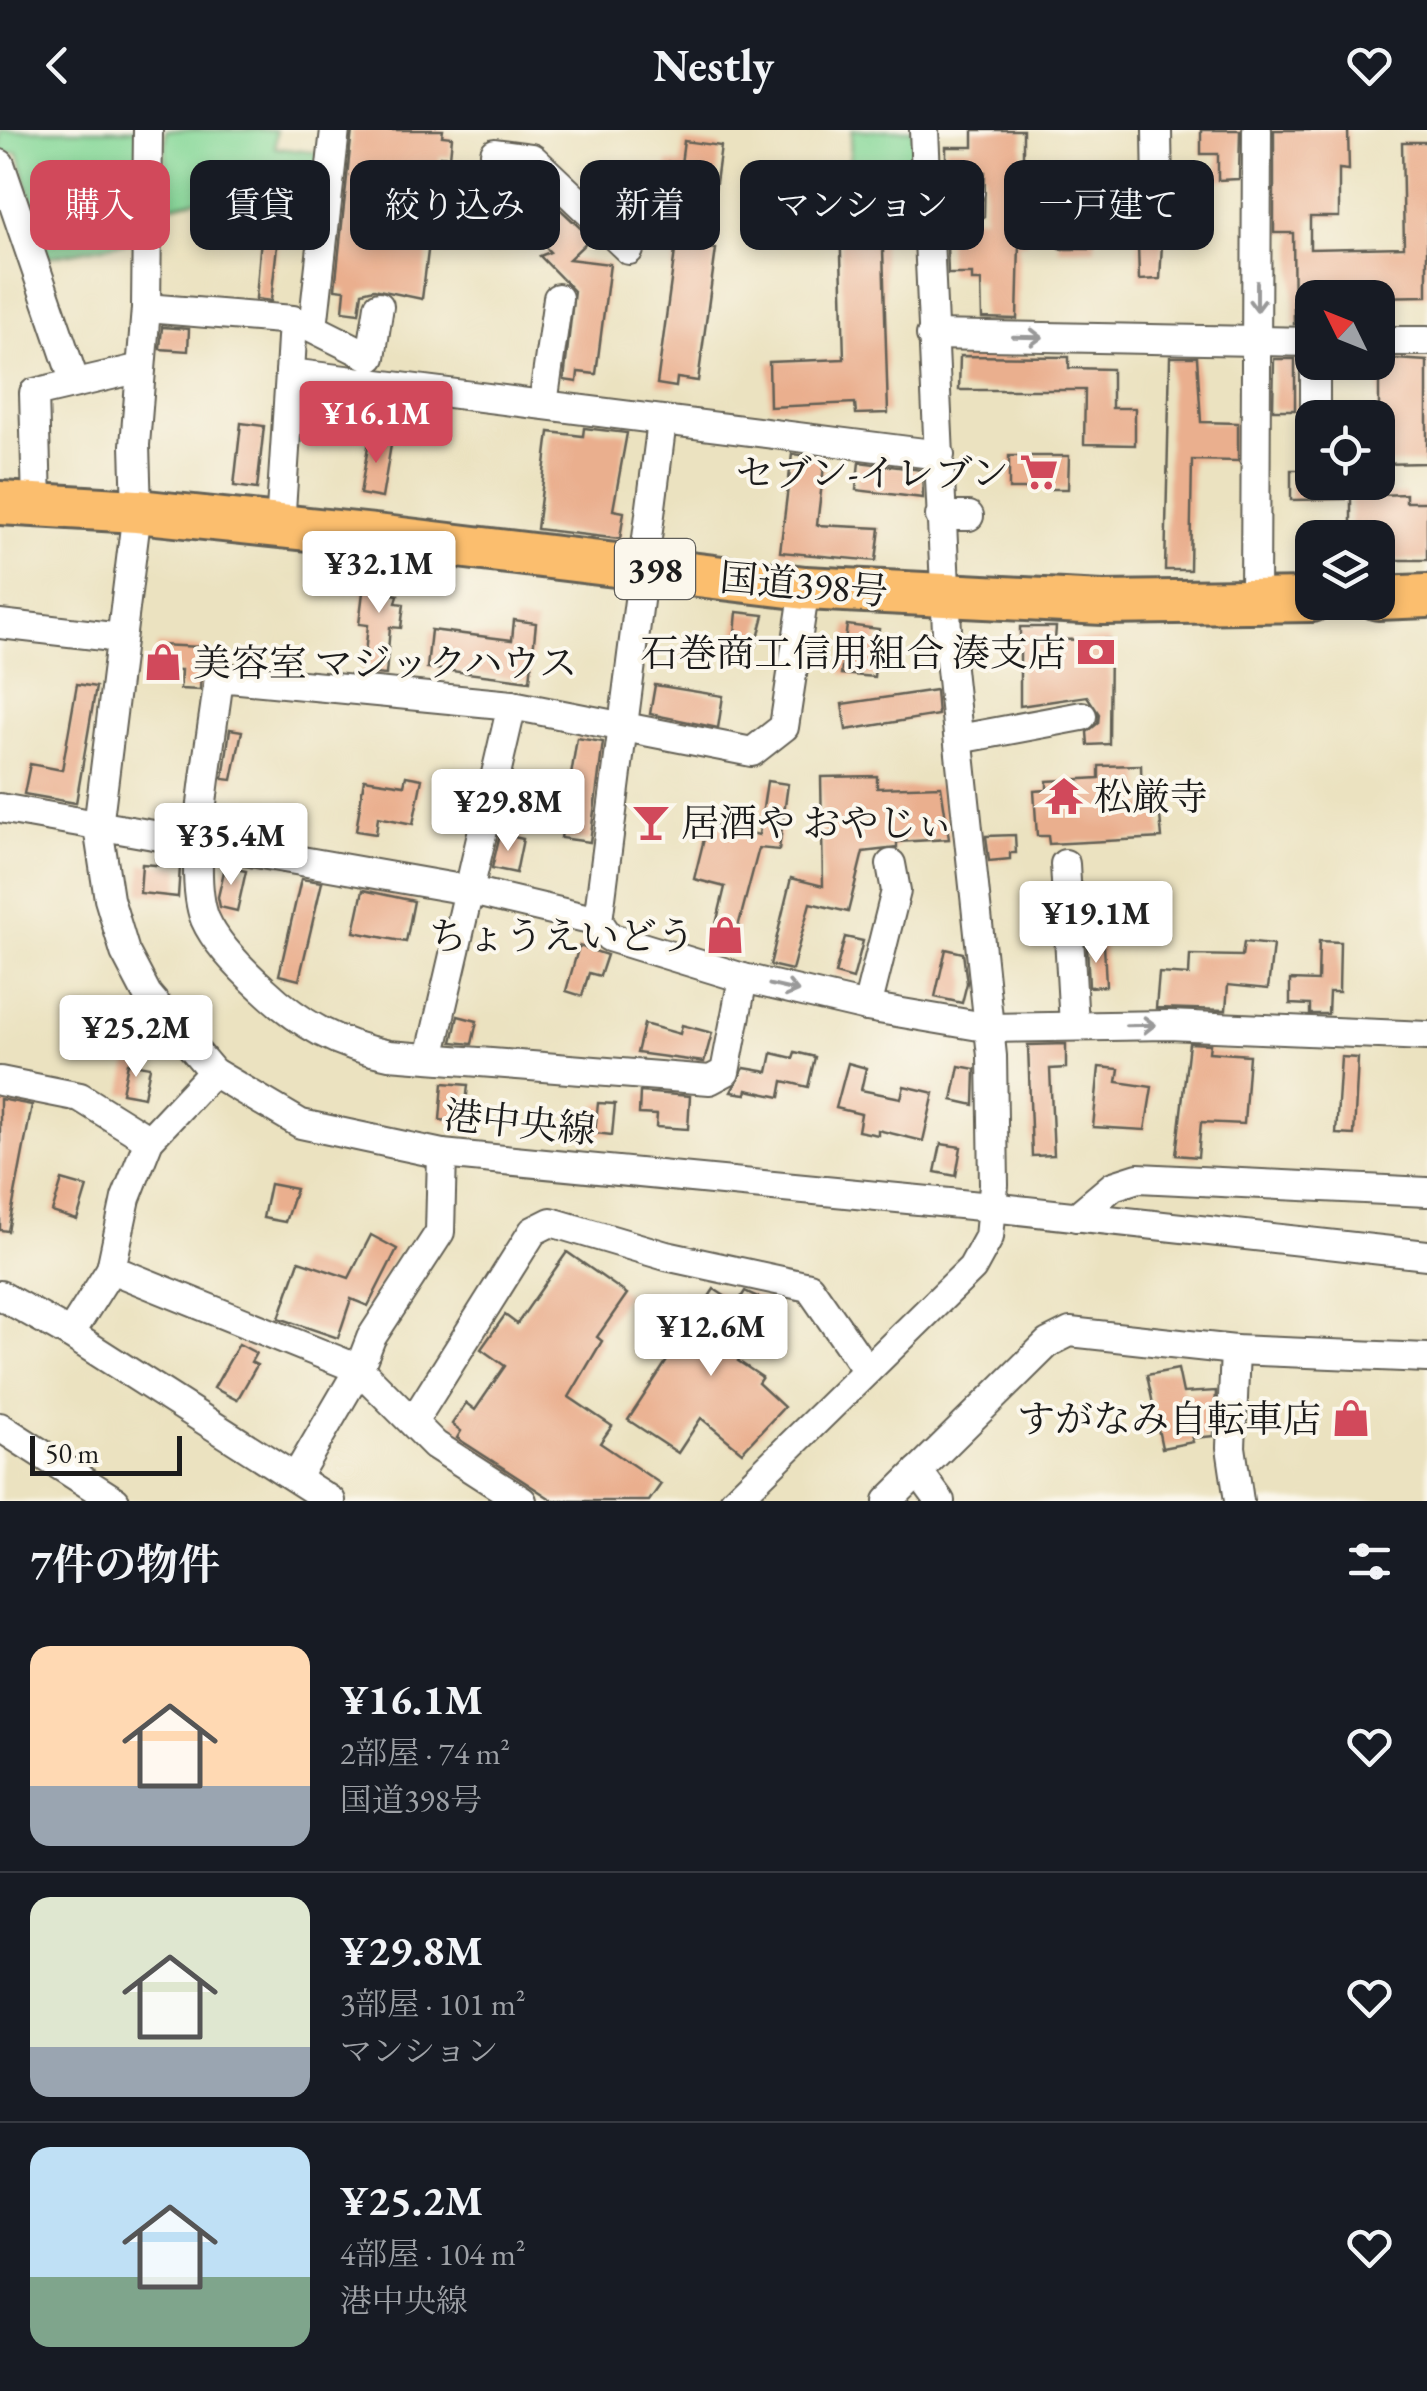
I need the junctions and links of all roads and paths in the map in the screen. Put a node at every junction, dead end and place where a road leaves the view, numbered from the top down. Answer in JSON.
{"nodes":[{"id":1,"x":148,"y":130,"type":"edge"},
{"id":2,"x":335,"y":130,"type":"edge"},
{"id":3,"x":924,"y":130,"type":"edge"},
{"id":4,"x":1158,"y":130,"type":"edge"},
{"id":5,"x":1257,"y":130,"type":"edge"},
{"id":6,"x":495,"y":152,"type":"dead end"},
{"id":7,"x":926,"y":160,"type":"edge"},
{"id":8,"x":1158,"y":160,"type":"edge"},
{"id":9,"x":0,"y":164,"type":"edge"},
{"id":10,"x":580,"y":204,"type":"edge"},
{"id":11,"x":930,"y":250,"type":"edge"},
{"id":12,"x":558,"y":298,"type":"dead end"},
{"id":13,"x":379,"y":306,"type":"dead end"},
{"id":14,"x":146,"y":308,"type":"junction"},
{"id":15,"x":931,"y":335,"type":"junction"},
{"id":16,"x":1427,"y":341,"type":"edge"},
{"id":17,"x":1257,"y":342,"type":"junction"},
{"id":18,"x":1295,"y":342,"type":"edge"},
{"id":19,"x":1395,"y":342,"type":"edge"},
{"id":20,"x":141,"y":368,"type":"junction"},
{"id":21,"x":290,"y":373,"type":"junction"},
{"id":22,"x":74,"y":383,"type":"junction"},
{"id":23,"x":543,"y":404,"type":"junction"},
{"id":24,"x":662,"y":421,"type":"junction"},
{"id":25,"x":940,"y":455,"type":"junction"},
{"id":26,"x":19,"y":504,"type":"edge"},
{"id":27,"x":137,"y":512,"type":"junction"},
{"id":28,"x":940,"y":516,"type":"junction"},
{"id":29,"x":969,"y":516,"type":"dead end"},
{"id":30,"x":280,"y":526,"type":"junction"},
{"id":31,"x":643,"y":567,"type":"junction"},
{"id":32,"x":805,"y":588,"type":"junction"},
{"id":33,"x":944,"y":596,"type":"junction"},
{"id":34,"x":1427,"y":596,"type":"edge"},
{"id":35,"x":1395,"y":597,"type":"edge"},
{"id":36,"x":1295,"y":601,"type":"edge"},
{"id":37,"x":1255,"y":602,"type":"junction"},
{"id":38,"x":0,"y":624,"type":"edge"},
{"id":39,"x":121,"y":638,"type":"junction"},
{"id":40,"x":512,"y":705,"type":"junction"},
{"id":41,"x":1082,"y":716,"type":"dead end"},
{"id":42,"x":624,"y":724,"type":"junction"},
{"id":43,"x":959,"y":740,"type":"junction"},
{"id":44,"x":0,"y":808,"type":"edge"},
{"id":45,"x":98,"y":827,"type":"junction"},
{"id":46,"x":200,"y":845,"type":"junction"},
{"id":47,"x":891,"y":864,"type":"dead end"},
{"id":48,"x":1065,"y":864,"type":"dead end"},
{"id":49,"x":467,"y":890,"type":"junction"},
{"id":50,"x":598,"y":921,"type":"junction"},
{"id":51,"x":743,"y":978,"type":"junction"},
{"id":52,"x":868,"y":1007,"type":"junction"},
{"id":53,"x":1074,"y":1026,"type":"junction"},
{"id":54,"x":991,"y":1028,"type":"junction"},
{"id":55,"x":1427,"y":1036,"type":"edge"},
{"id":56,"x":430,"y":1058,"type":"junction"},
{"id":57,"x":214,"y":1072,"type":"junction"},
{"id":58,"x":0,"y":1081,"type":"edge"},
{"id":59,"x":149,"y":1140,"type":"junction"},
{"id":60,"x":442,"y":1154,"type":"junction"},
{"id":61,"x":1427,"y":1192,"type":"edge"},
{"id":62,"x":992,"y":1207,"type":"junction"},
{"id":63,"x":1076,"y":1217,"type":"junction"},
{"id":64,"x":1427,"y":1255,"type":"edge"},
{"id":65,"x":111,"y":1268,"type":"junction"},
{"id":66,"x":0,"y":1295,"type":"edge"},
{"id":67,"x":70,"y":1334,"type":"junction"},
{"id":68,"x":1235,"y":1350,"type":"junction"},
{"id":69,"x":1427,"y":1358,"type":"edge"},
{"id":70,"x":359,"y":1369,"type":"junction"},
{"id":71,"x":866,"y":1369,"type":"junction"},
{"id":72,"x":413,"y":1422,"type":"junction"},
{"id":73,"x":0,"y":1427,"type":"edge"},
{"id":74,"x":918,"y":1471,"type":"junction"},
{"id":75,"x":296,"y":1477,"type":"junction"},
{"id":76,"x":115,"y":1501,"type":"edge"},
{"id":77,"x":331,"y":1501,"type":"edge"},
{"id":78,"x":522,"y":1501,"type":"edge"},
{"id":79,"x":734,"y":1501,"type":"edge"},
{"id":80,"x":888,"y":1501,"type":"edge"},
{"id":81,"x":940,"y":1501,"type":"edge"},
{"id":82,"x":1239,"y":1501,"type":"edge"}],
"edges":[{"from":1,"to":14,"type":"street","name":"港中央線"},
{"from":2,"to":13,"type":"street"},
{"from":3,"to":7,"type":"street"},
{"from":4,"to":8,"type":"street"},
{"from":5,"to":17,"type":"street","one_way":true},
{"from":6,"to":10,"type":"street"},
{"from":9,"to":22,"type":"street"},
{"from":11,"to":15,"type":"street"},
{"from":12,"to":23,"type":"street"},
{"from":14,"to":20,"type":"street","name":"港中央線"},
{"from":14,"to":21,"type":"street"},
{"from":15,"to":17,"type":"street","one_way":true},
{"from":15,"to":25,"type":"street"},
{"from":16,"to":19,"type":"street"},
{"from":17,"to":18,"type":"street"},
{"from":17,"to":37,"type":"street"},
{"from":20,"to":22,"type":"street"},
{"from":20,"to":27,"type":"street","name":"港中央線"},
{"from":21,"to":23,"type":"street"},
{"from":21,"to":30,"type":"street"},
{"from":22,"to":26,"type":"street"},
{"from":23,"to":24,"type":"street"},
{"from":24,"to":25,"type":"street"},
{"from":24,"to":31,"type":"street"},
{"from":25,"to":28,"type":"street"},
{"from":26,"to":27,"type":"highway","name":"国道398号","number":"398"},
{"from":27,"to":30,"type":"highway","name":"国道398号","number":"398"},
{"from":27,"to":39,"type":"street","name":"港中央線"},
{"from":28,"to":29,"type":"street"},
{"from":28,"to":33,"type":"street"},
{"from":30,"to":31,"type":"highway","name":"国道398号","number":"398"},
{"from":31,"to":32,"type":"highway","name":"国道398号","number":"398"},
{"from":31,"to":42,"type":"street"},
{"from":32,"to":33,"type":"highway","name":"国道398号","number":"398"},
{"from":32,"to":42,"type":"street"},
{"from":33,"to":37,"type":"highway","name":"国道398号","number":"398"},
{"from":33,"to":43,"type":"street"},
{"from":34,"to":35,"type":"highway"},
{"from":36,"to":37,"type":"highway","name":"国道398号","number":"398"},
{"from":38,"to":39,"type":"street"},
{"from":39,"to":45,"type":"street","name":"港中央線"},
{"from":40,"to":42,"type":"street"},
{"from":40,"to":46,"type":"street"},
{"from":40,"to":49,"type":"street"},
{"from":41,"to":43,"type":"street"},
{"from":42,"to":50,"type":"street"},
{"from":43,"to":54,"type":"street"},
{"from":44,"to":45,"type":"street"},
{"from":45,"to":46,"type":"street"},
{"from":45,"to":57,"type":"street","name":"港中央線"},
{"from":46,"to":49,"type":"street"},
{"from":46,"to":56,"type":"street"},
{"from":47,"to":52,"type":"street"},
{"from":48,"to":53,"type":"street"},
{"from":49,"to":50,"type":"street"},
{"from":49,"to":56,"type":"street"},
{"from":50,"to":51,"type":"street"},
{"from":51,"to":52,"type":"street","one_way":true},
{"from":51,"to":56,"type":"street"},
{"from":52,"to":54,"type":"street"},
{"from":53,"to":54,"type":"street"},
{"from":53,"to":55,"type":"street","one_way":true},
{"from":54,"to":62,"type":"street"},
{"from":57,"to":59,"type":"street"},
{"from":57,"to":60,"type":"street","name":"港中央線"},
{"from":58,"to":59,"type":"street"},
{"from":59,"to":65,"type":"street"},
{"from":60,"to":62,"type":"street","name":"港中央線"},
{"from":60,"to":70,"type":"street"},
{"from":61,"to":63,"type":"street"},
{"from":62,"to":63,"type":"street","name":"港中央線"},
{"from":62,"to":71,"type":"street"},
{"from":63,"to":64,"type":"street","name":"港中央線"},
{"from":65,"to":67,"type":"street"},
{"from":65,"to":70,"type":"street"},
{"from":66,"to":67,"type":"street"},
{"from":67,"to":75,"type":"street"},
{"from":68,"to":69,"type":"street"},
{"from":68,"to":74,"type":"street"},
{"from":68,"to":82,"type":"street"},
{"from":70,"to":72,"type":"street"},
{"from":70,"to":75,"type":"street"},
{"from":71,"to":72,"type":"street"},
{"from":71,"to":79,"type":"street"},
{"from":72,"to":78,"type":"street"},
{"from":73,"to":76,"type":"street"},
{"from":74,"to":80,"type":"street"},
{"from":74,"to":81,"type":"street"},
{"from":75,"to":77,"type":"street"}]}
